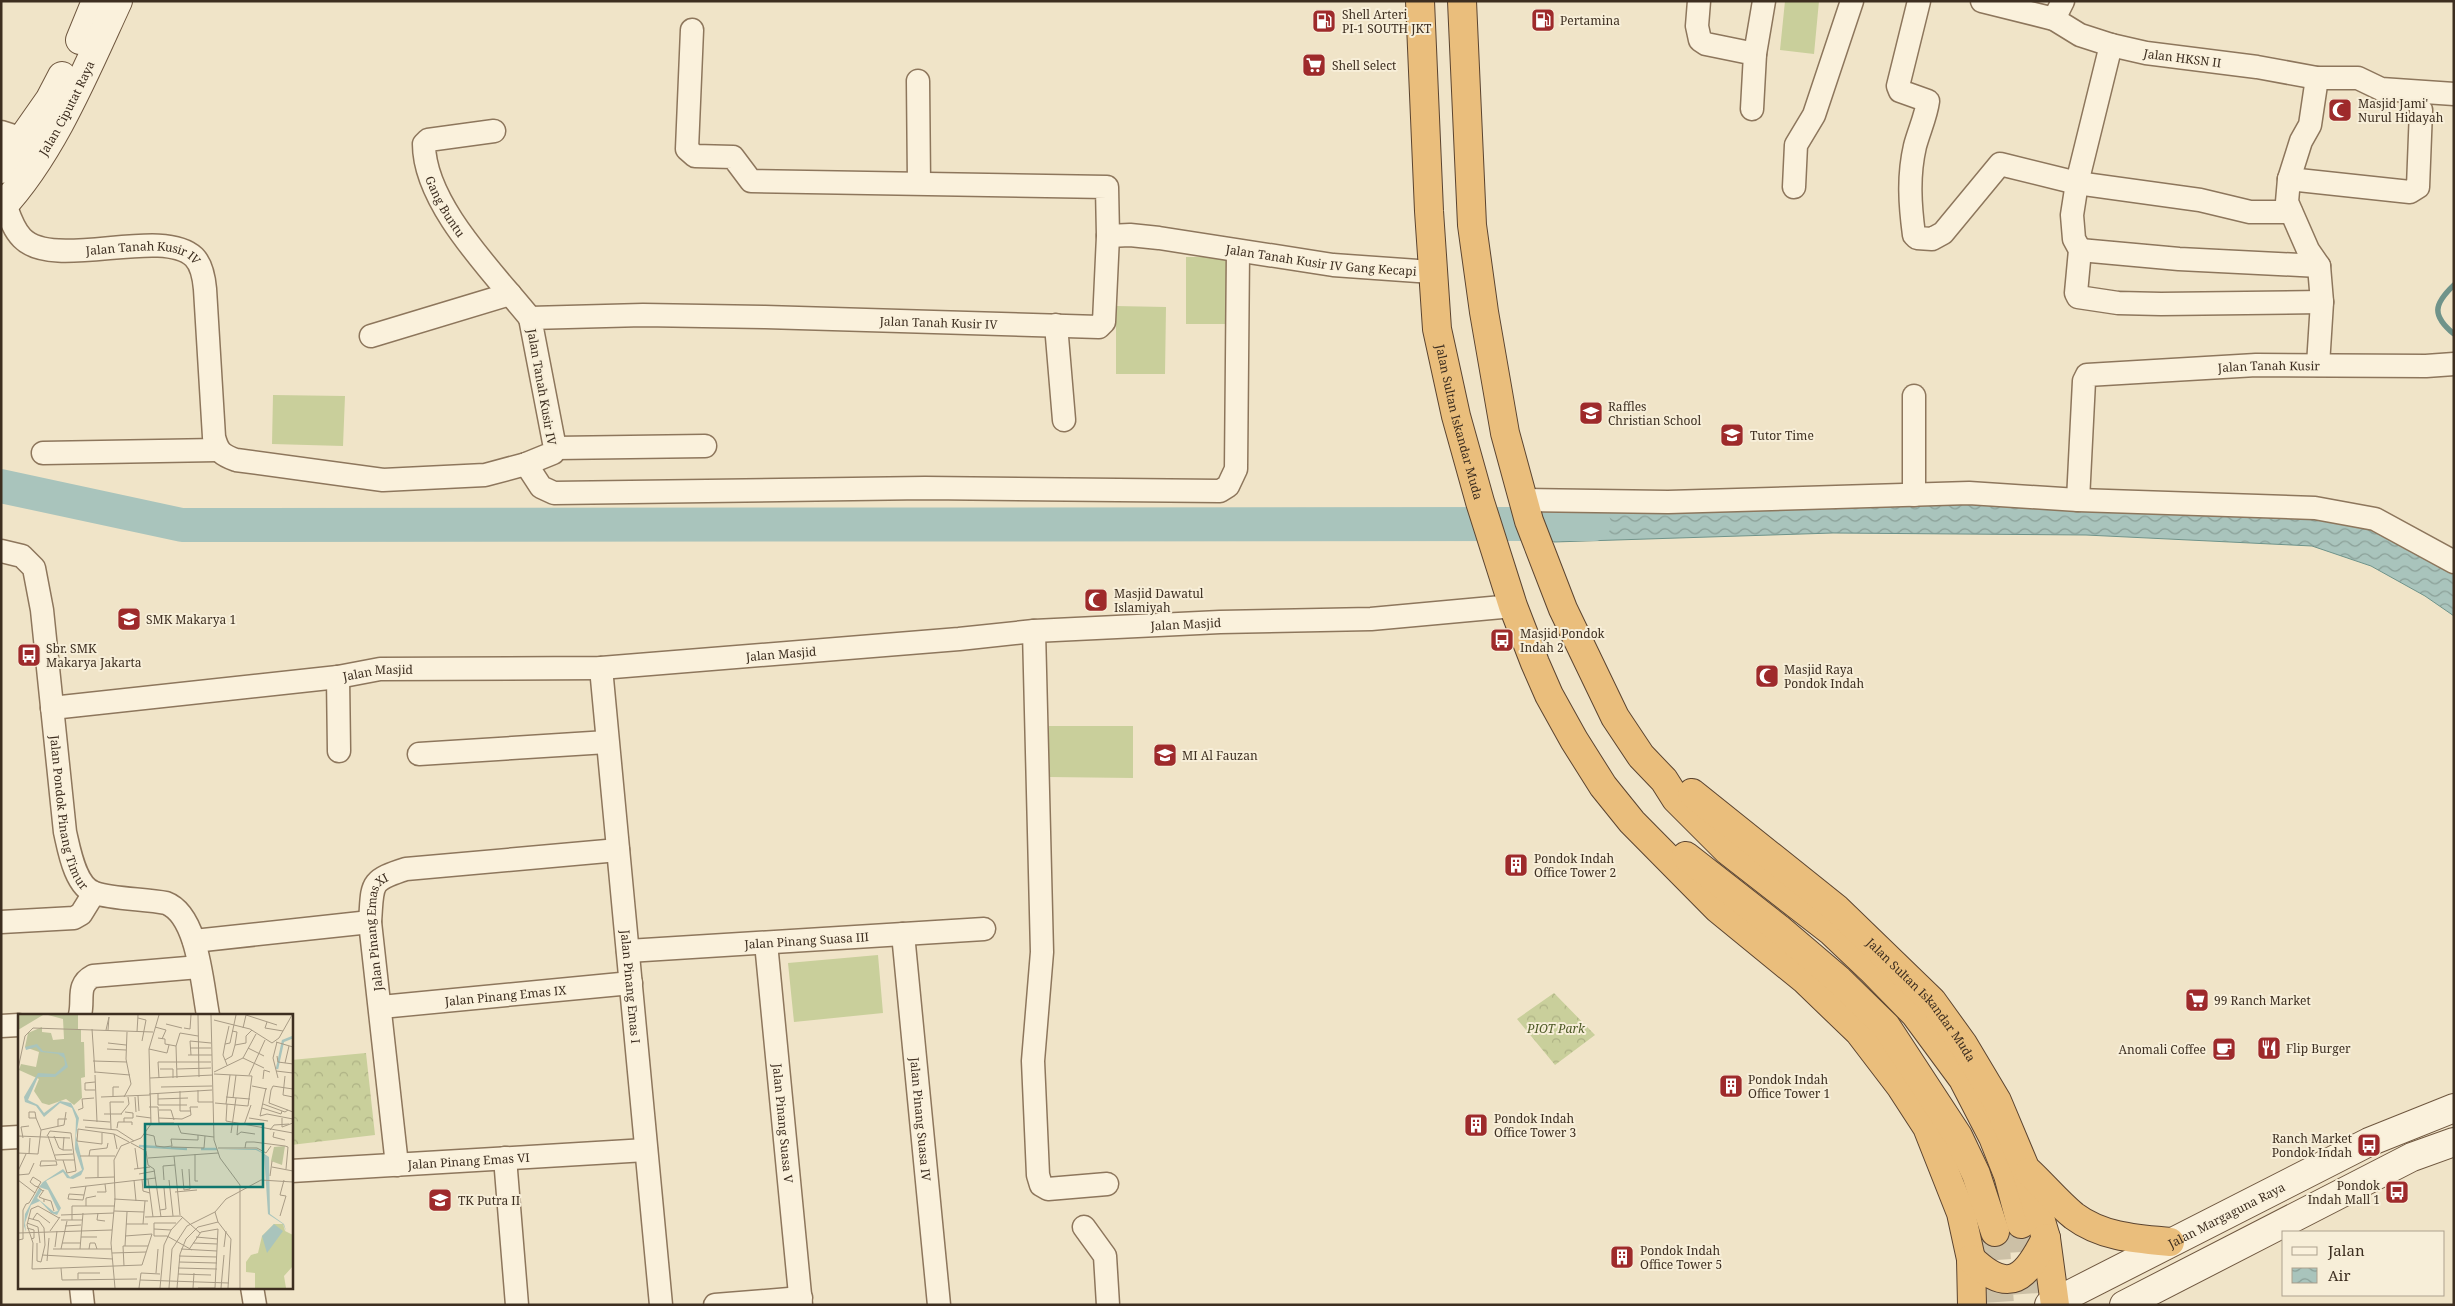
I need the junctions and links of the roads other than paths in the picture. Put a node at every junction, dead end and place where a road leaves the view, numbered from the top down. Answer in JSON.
{"nodes":[{"id":1,"x":96,"y":1,"type":"edge"},
{"id":2,"x":118,"y":1,"type":"edge"},
{"id":3,"x":1420,"y":1,"type":"edge"},
{"id":4,"x":1462,"y":1,"type":"edge"},
{"id":5,"x":1700,"y":1,"type":"edge"},
{"id":6,"x":1764,"y":1,"type":"edge"},
{"id":7,"x":1852,"y":1,"type":"edge"},
{"id":8,"x":1918,"y":1,"type":"edge"},
{"id":9,"x":1982,"y":1,"type":"edge"},
{"id":10,"x":2059,"y":10,"type":"edge"},
{"id":11,"x":692,"y":30,"type":"dead end"},
{"id":12,"x":2111,"y":46,"type":"junction"},
{"id":13,"x":1756,"y":54,"type":"junction"},
{"id":14,"x":2317,"y":78,"type":"junction"},
{"id":15,"x":918,"y":81,"type":"dead end"},
{"id":16,"x":2454,"y":94,"type":"edge"},
{"id":17,"x":1752,"y":109,"type":"dead end"},
{"id":18,"x":2421,"y":110,"type":"dead end"},
{"id":19,"x":494,"y":131,"type":"dead end"},
{"id":20,"x":12,"y":135,"type":"edge"},
{"id":21,"x":1,"y":169,"type":"edge"},
{"id":22,"x":2289,"y":179,"type":"junction"},
{"id":23,"x":919,"y":183,"type":"junction"},
{"id":24,"x":2077,"y":183,"type":"junction"},
{"id":25,"x":1794,"y":186,"type":"dead end"},
{"id":26,"x":3,"y":206,"type":"edge"},
{"id":27,"x":2291,"y":212,"type":"junction"},
{"id":28,"x":1108,"y":236,"type":"junction"},
{"id":29,"x":2080,"y":250,"type":"junction"},
{"id":30,"x":1238,"y":251,"type":"junction"},
{"id":31,"x":2319,"y":266,"type":"junction"},
{"id":32,"x":1432,"y":272,"type":"junction"},
{"id":33,"x":510,"y":294,"type":"junction"},
{"id":34,"x":2322,"y":302,"type":"junction"},
{"id":35,"x":530,"y":318,"type":"junction"},
{"id":36,"x":1056,"y":325,"type":"junction"},
{"id":37,"x":371,"y":336,"type":"dead end"},
{"id":38,"x":2454,"y":364,"type":"edge"},
{"id":39,"x":2318,"y":365,"type":"junction"},
{"id":40,"x":1914,"y":396,"type":"dead end"},
{"id":41,"x":1064,"y":420,"type":"dead end"},
{"id":42,"x":705,"y":446,"type":"dead end"},
{"id":43,"x":555,"y":448,"type":"junction"},
{"id":44,"x":217,"y":450,"type":"junction"},
{"id":45,"x":43,"y":453,"type":"dead end"},
{"id":46,"x":526,"y":464,"type":"junction"},
{"id":47,"x":1914,"y":495,"type":"junction"},
{"id":48,"x":2078,"y":500,"type":"junction"},
{"id":49,"x":1526,"y":510,"type":"junction"},
{"id":50,"x":1,"y":551,"type":"edge"},
{"id":51,"x":2454,"y":562,"type":"edge"},
{"id":52,"x":1512,"y":606,"type":"junction"},
{"id":53,"x":1034,"y":631,"type":"junction"},
{"id":54,"x":601,"y":668,"type":"junction"},
{"id":55,"x":338,"y":677,"type":"junction"},
{"id":56,"x":52,"y":708,"type":"junction"},
{"id":57,"x":607,"y":742,"type":"junction"},
{"id":58,"x":340,"y":751,"type":"dead end"},
{"id":59,"x":419,"y":754,"type":"dead end"},
{"id":60,"x":1664,"y":780,"type":"junction"},
{"id":61,"x":1621,"y":808,"type":"junction"},
{"id":62,"x":618,"y":850,"type":"junction"},
{"id":63,"x":94,"y":893,"type":"junction"},
{"id":64,"x":1,"y":922,"type":"edge"},
{"id":65,"x":370,"y":922,"type":"junction"},
{"id":66,"x":984,"y":929,"type":"dead end"},
{"id":67,"x":903,"y":934,"type":"junction"},
{"id":68,"x":194,"y":941,"type":"junction"},
{"id":69,"x":766,"y":943,"type":"junction"},
{"id":70,"x":628,"y":951,"type":"junction"},
{"id":71,"x":199,"y":966,"type":"junction"},
{"id":72,"x":631,"y":983,"type":"junction"},
{"id":73,"x":381,"y":1007,"type":"junction"},
{"id":74,"x":80,"y":1014,"type":"edge"},
{"id":75,"x":208,"y":1014,"type":"edge"},
{"id":76,"x":18,"y":1025,"type":"edge"},
{"id":77,"x":1,"y":1026,"type":"edge"},
{"id":78,"x":2454,"y":1108,"type":"edge"},
{"id":79,"x":18,"y":1136,"type":"edge"},
{"id":80,"x":1,"y":1138,"type":"edge"},
{"id":81,"x":2454,"y":1142,"type":"edge"},
{"id":82,"x":646,"y":1150,"type":"junction"},
{"id":83,"x":505,"y":1158,"type":"junction"},
{"id":84,"x":397,"y":1165,"type":"junction"},
{"id":85,"x":2026,"y":1170,"type":"junction"},
{"id":86,"x":292,"y":1171,"type":"edge"},
{"id":87,"x":1107,"y":1184,"type":"dead end"},
{"id":88,"x":2219,"y":1218,"type":"junction"},
{"id":89,"x":2021,"y":1224,"type":"tunnel mouth"},
{"id":90,"x":1084,"y":1227,"type":"dead end"},
{"id":91,"x":1994,"y":1232,"type":"tunnel mouth"},
{"id":92,"x":2046,"y":1238,"type":"junction"},
{"id":93,"x":2170,"y":1242,"type":"junction"},
{"id":94,"x":2233,"y":1250,"type":"junction"},
{"id":95,"x":1971,"y":1259,"type":"junction"},
{"id":96,"x":81,"y":1288,"type":"edge"},
{"id":97,"x":252,"y":1288,"type":"edge"},
{"id":98,"x":801,"y":1301,"type":"edge"},
{"id":99,"x":2053,"y":1304,"type":"edge"},
{"id":100,"x":83,"y":1305,"type":"edge"},
{"id":101,"x":255,"y":1305,"type":"edge"},
{"id":102,"x":517,"y":1305,"type":"edge"},
{"id":103,"x":661,"y":1305,"type":"edge"},
{"id":104,"x":715,"y":1305,"type":"edge"},
{"id":105,"x":938,"y":1305,"type":"edge"},
{"id":106,"x":1108,"y":1305,"type":"edge"},
{"id":107,"x":1972,"y":1305,"type":"edge"},
{"id":108,"x":2124,"y":1305,"type":"edge"}],
"edges":[{"from":1,"to":20,"type":"main road","name":"Jalan Ciputat Raya"},
{"from":2,"to":26,"type":"main road","name":"Jalan Ciputat Raya"},
{"from":3,"to":32,"type":"highway","name":"Jalan Sultan Iskandar Muda"},
{"from":4,"to":49,"type":"highway","name":"Jalan Sultan Iskandar Muda"},
{"from":5,"to":13,"type":"street"},
{"from":6,"to":13,"type":"street"},
{"from":7,"to":25,"type":"street"},
{"from":8,"to":24,"type":"street"},
{"from":9,"to":10,"type":"street","name":"Jalan HKSN II"},
{"from":10,"to":12,"type":"street","name":"Jalan HKSN II"},
{"from":11,"to":23,"type":"street","name":"Jalan Tanah Kusir IV"},
{"from":12,"to":14,"type":"street","name":"Jalan HKSN II"},
{"from":12,"to":24,"type":"street"},
{"from":13,"to":17,"type":"street"},
{"from":14,"to":16,"type":"street","name":"Jalan HKSN II"},
{"from":14,"to":22,"type":"street"},
{"from":15,"to":23,"type":"street"},
{"from":18,"to":22,"type":"street"},
{"from":19,"to":33,"type":"street","name":"Gang Buntu"},
{"from":20,"to":21,"type":"main road","name":"Jalan Ciputat Raya"},
{"from":22,"to":27,"type":"street"},
{"from":23,"to":28,"type":"street","name":"Jalan Tanah Kusir IV"},
{"from":24,"to":27,"type":"street"},
{"from":24,"to":29,"type":"street"},
{"from":26,"to":44,"type":"street","name":"Jalan Tanah Kusir IV"},
{"from":27,"to":31,"type":"street"},
{"from":28,"to":30,"type":"street","name":"Jalan Tanah Kusir IV Gang Kecapi"},
{"from":28,"to":36,"type":"street","name":"Jalan Tanah Kusir IV"},
{"from":29,"to":31,"type":"street"},
{"from":29,"to":34,"type":"street"},
{"from":30,"to":32,"type":"street","name":"Jalan Tanah Kusir IV Gang Kecapi"},
{"from":30,"to":46,"type":"street"},
{"from":31,"to":34,"type":"street"},
{"from":32,"to":52,"type":"highway","name":"Jalan Sultan Iskandar Muda"},
{"from":33,"to":35,"type":"street","name":"Gang Buntu"},
{"from":33,"to":37,"type":"street"},
{"from":34,"to":39,"type":"street"},
{"from":35,"to":36,"type":"street","name":"Jalan Tanah Kusir IV"},
{"from":35,"to":43,"type":"street","name":"Jalan Tanah Kusir IV"},
{"from":36,"to":41,"type":"street"},
{"from":38,"to":39,"type":"street","name":"Jalan Tanah Kusir"},
{"from":39,"to":48,"type":"street","name":"Jalan Tanah Kusir"},
{"from":40,"to":47,"type":"street"},
{"from":42,"to":43,"type":"street"},
{"from":43,"to":46,"type":"street","name":"Jalan Tanah Kusir IV"},
{"from":44,"to":45,"type":"street"},
{"from":44,"to":46,"type":"street","name":"Jalan Tanah Kusir IV"},
{"from":47,"to":48,"type":"street"},
{"from":47,"to":49,"type":"street"},
{"from":48,"to":51,"type":"street"},
{"from":49,"to":60,"type":"highway","name":"Jalan Sultan Iskandar Muda"},
{"from":50,"to":56,"type":"street","name":"Jalan Pondok Pinang Timur"},
{"from":52,"to":53,"type":"street","name":"Jalan Masjid"},
{"from":52,"to":61,"type":"highway","name":"Jalan Sultan Iskandar Muda"},
{"from":53,"to":54,"type":"street","name":"Jalan Masjid"},
{"from":53,"to":87,"type":"street"},
{"from":54,"to":55,"type":"street","name":"Jalan Masjid"},
{"from":54,"to":57,"type":"street","name":"Jalan Pinang Emas I"},
{"from":55,"to":56,"type":"street","name":"Jalan Masjid"},
{"from":55,"to":58,"type":"street"},
{"from":56,"to":63,"type":"street","name":"Jalan Pondok Pinang Timur"},
{"from":57,"to":59,"type":"street"},
{"from":57,"to":62,"type":"street","name":"Jalan Pinang Emas I"},
{"from":60,"to":85,"type":"highway","name":"Jalan Sultan Iskandar Muda"},
{"from":60,"to":89,"type":"highway","name":"Jalan Sultan Iskandar Muda"},
{"from":61,"to":91,"type":"highway","name":"Jalan Sultan Iskandar Muda"},
{"from":61,"to":95,"type":"highway","name":"Jalan Sultan Iskandar Muda"},
{"from":62,"to":65,"type":"street","name":"Jalan Pinang Emas XI"},
{"from":62,"to":70,"type":"street","name":"Jalan Pinang Emas I"},
{"from":63,"to":64,"type":"street"},
{"from":63,"to":68,"type":"street","name":"Jalan Pondok Pinang Timur"},
{"from":65,"to":68,"type":"street"},
{"from":65,"to":73,"type":"street","name":"Jalan Pinang Emas XI"},
{"from":66,"to":67,"type":"street","name":"Jalan Pinang Suasa III"},
{"from":67,"to":69,"type":"street","name":"Jalan Pinang Suasa III"},
{"from":67,"to":105,"type":"street","name":"Jalan Pinang Suasa IV"},
{"from":68,"to":71,"type":"street","name":"Jalan Pondok Pinang Timur"},
{"from":69,"to":70,"type":"street","name":"Jalan Pinang Suasa III"},
{"from":69,"to":98,"type":"street","name":"Jalan Pinang Suasa V"},
{"from":70,"to":72,"type":"street","name":"Jalan Pinang Emas I"},
{"from":71,"to":74,"type":"street"},
{"from":71,"to":75,"type":"street","name":"Jalan Pondok Pinang Timur"},
{"from":72,"to":73,"type":"street","name":"Jalan Pinang Emas IX"},
{"from":72,"to":82,"type":"street","name":"Jalan Pinang Emas I"},
{"from":73,"to":84,"type":"street","name":"Jalan Pinang Emas XI"},
{"from":76,"to":77,"type":"street"},
{"from":78,"to":88,"type":"main road","name":"Jalan Margaguna Raya"},
{"from":79,"to":80,"type":"street"},
{"from":81,"to":94,"type":"main road"},
{"from":82,"to":83,"type":"street","name":"Jalan Pinang Emas VI"},
{"from":82,"to":103,"type":"street","name":"Jalan Pinang Emas I"},
{"from":83,"to":84,"type":"street","name":"Jalan Pinang Emas VI"},
{"from":83,"to":102,"type":"street"},
{"from":84,"to":86,"type":"street","name":"Jalan Pinang Emas VI"},
{"from":85,"to":92,"type":"highway","name":"Jalan Sultan Iskandar Muda"},
{"from":85,"to":93,"type":"highway"},
{"from":88,"to":93,"type":"main road","name":"Jalan Margaguna Raya"},
{"from":88,"to":94,"type":"main road"},
{"from":90,"to":106,"type":"street"},
{"from":92,"to":95,"type":"highway"},
{"from":92,"to":99,"type":"highway","name":"Jalan Sultan Iskandar Muda"},
{"from":93,"to":99,"type":"main road","name":"Jalan Margaguna Raya"},
{"from":94,"to":108,"type":"main road"},
{"from":95,"to":107,"type":"highway","name":"Jalan Sultan Iskandar Muda"},
{"from":96,"to":100,"type":"street"},
{"from":97,"to":101,"type":"street"},
{"from":98,"to":104,"type":"street"}]}
